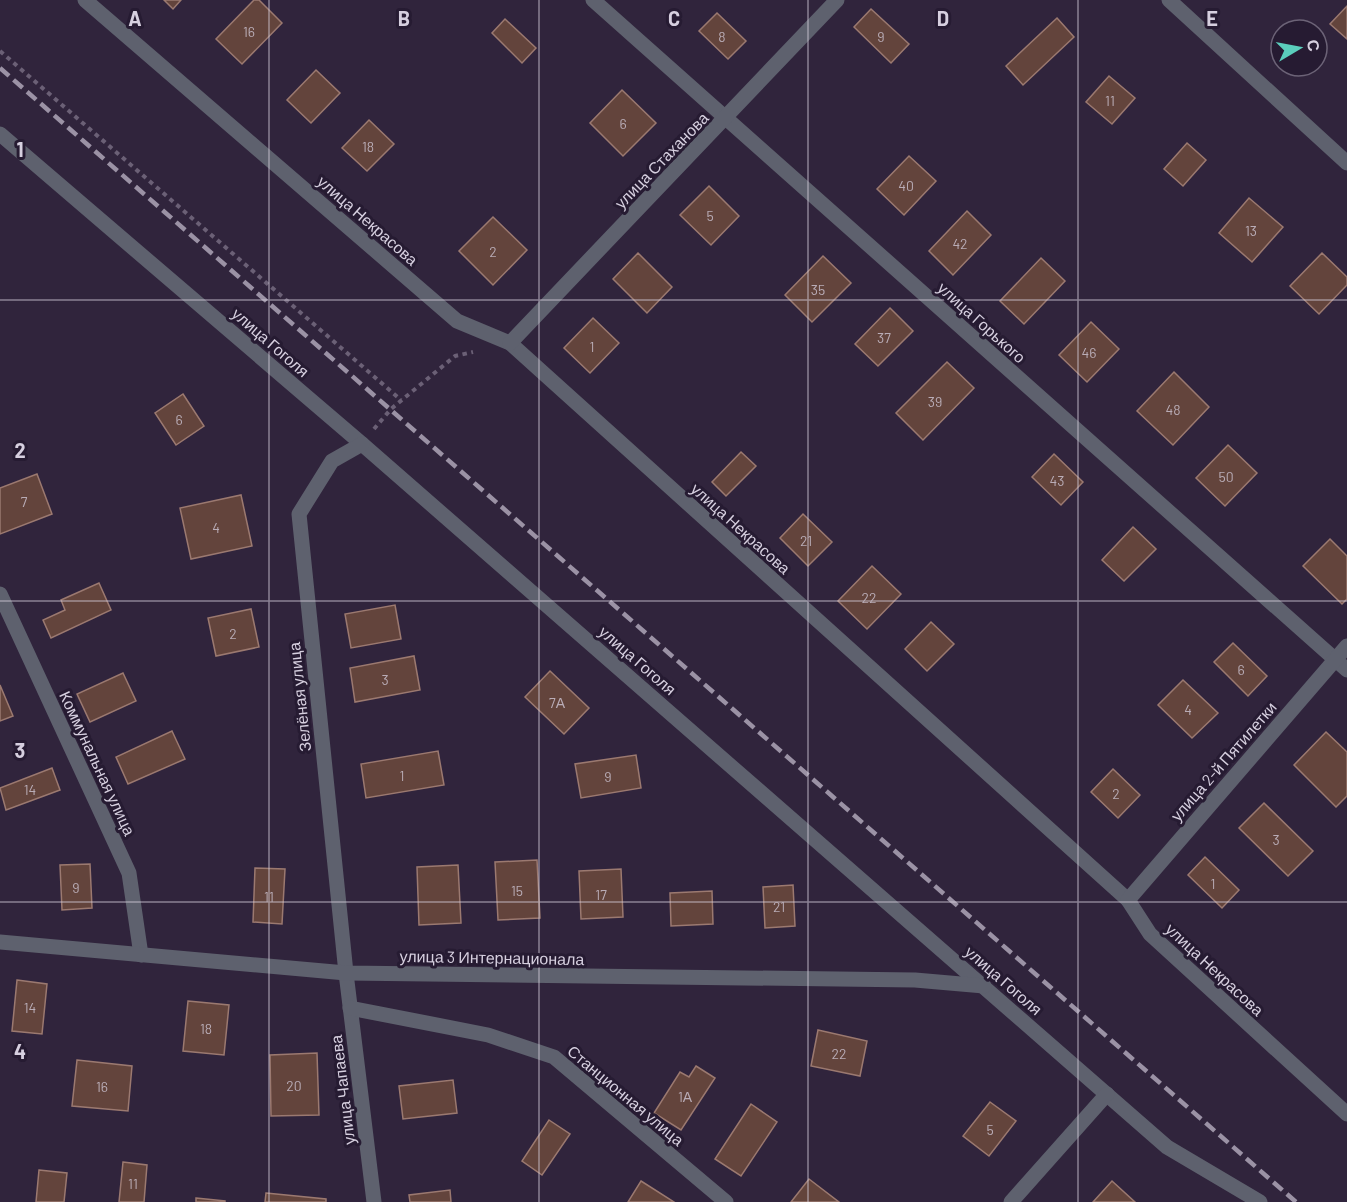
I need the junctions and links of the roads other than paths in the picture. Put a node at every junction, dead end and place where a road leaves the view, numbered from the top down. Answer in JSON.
{"nodes":[{"id":1,"x":85,"y":0,"type":"edge"},
{"id":2,"x":593,"y":0,"type":"edge"},
{"id":3,"x":837,"y":0,"type":"edge"},
{"id":4,"x":1169,"y":0,"type":"edge"},
{"id":5,"x":726,"y":118,"type":"junction"},
{"id":6,"x":0,"y":134,"type":"edge"},
{"id":7,"x":1347,"y":164,"type":"edge"},
{"id":8,"x":510,"y":343,"type":"junction"},
{"id":9,"x":362,"y":444,"type":"junction"},
{"id":10,"x":0,"y":594,"type":"edge"},
{"id":11,"x":1347,"y":646,"type":"edge"},
{"id":12,"x":1335,"y":659,"type":"junction"},
{"id":13,"x":1347,"y":670,"type":"edge"},
{"id":14,"x":1128,"y":900,"type":"junction"},
{"id":15,"x":0,"y":942,"type":"edge"},
{"id":16,"x":141,"y":955,"type":"junction"},
{"id":17,"x":346,"y":973,"type":"junction"},
{"id":18,"x":984,"y":986,"type":"junction"},
{"id":19,"x":350,"y":1008,"type":"junction"},
{"id":20,"x":1107,"y":1094,"type":"junction"},
{"id":21,"x":1347,"y":1114,"type":"edge"},
{"id":22,"x":374,"y":1202,"type":"edge"},
{"id":23,"x":726,"y":1202,"type":"edge"},
{"id":24,"x":1011,"y":1202,"type":"edge"},
{"id":25,"x":1260,"y":1202,"type":"edge"}],
"edges":[{"from":1,"to":8,"type":"street","name":"улица Некрасова"},
{"from":2,"to":5,"type":"street","name":"улица Горького"},
{"from":3,"to":5,"type":"street","name":"улица Стаханова"},
{"from":4,"to":7,"type":"street"},
{"from":5,"to":8,"type":"street","name":"улица Стаханова"},
{"from":5,"to":12,"type":"street","name":"улица Горького"},
{"from":6,"to":9,"type":"street","name":"улица Гоголя"},
{"from":8,"to":14,"type":"street","name":"улица Некрасова"},
{"from":9,"to":17,"type":"street","name":"Зелёная улица"},
{"from":9,"to":18,"type":"street","name":"улица Гоголя"},
{"from":10,"to":16,"type":"street","name":"Коммунальная улица"},
{"from":11,"to":12,"type":"street","name":"улица 2-й Пятилетки"},
{"from":12,"to":13,"type":"street","name":"улица Горького"},
{"from":12,"to":14,"type":"street","name":"улица 2-й Пятилетки"},
{"from":14,"to":21,"type":"street","name":"улица Некрасова"},
{"from":15,"to":16,"type":"street","name":"улица 3 Интернационала"},
{"from":16,"to":17,"type":"street","name":"улица 3 Интернационала"},
{"from":17,"to":18,"type":"street","name":"улица 3 Интернационала"},
{"from":17,"to":19,"type":"street","name":"улица Чапаева"},
{"from":18,"to":20,"type":"street","name":"улица Гоголя"},
{"from":19,"to":22,"type":"street","name":"улица Чапаева"},
{"from":19,"to":23,"type":"street","name":"Станционная улица"},
{"from":20,"to":24,"type":"street"},
{"from":20,"to":25,"type":"street","name":"улица Гоголя"}]}
